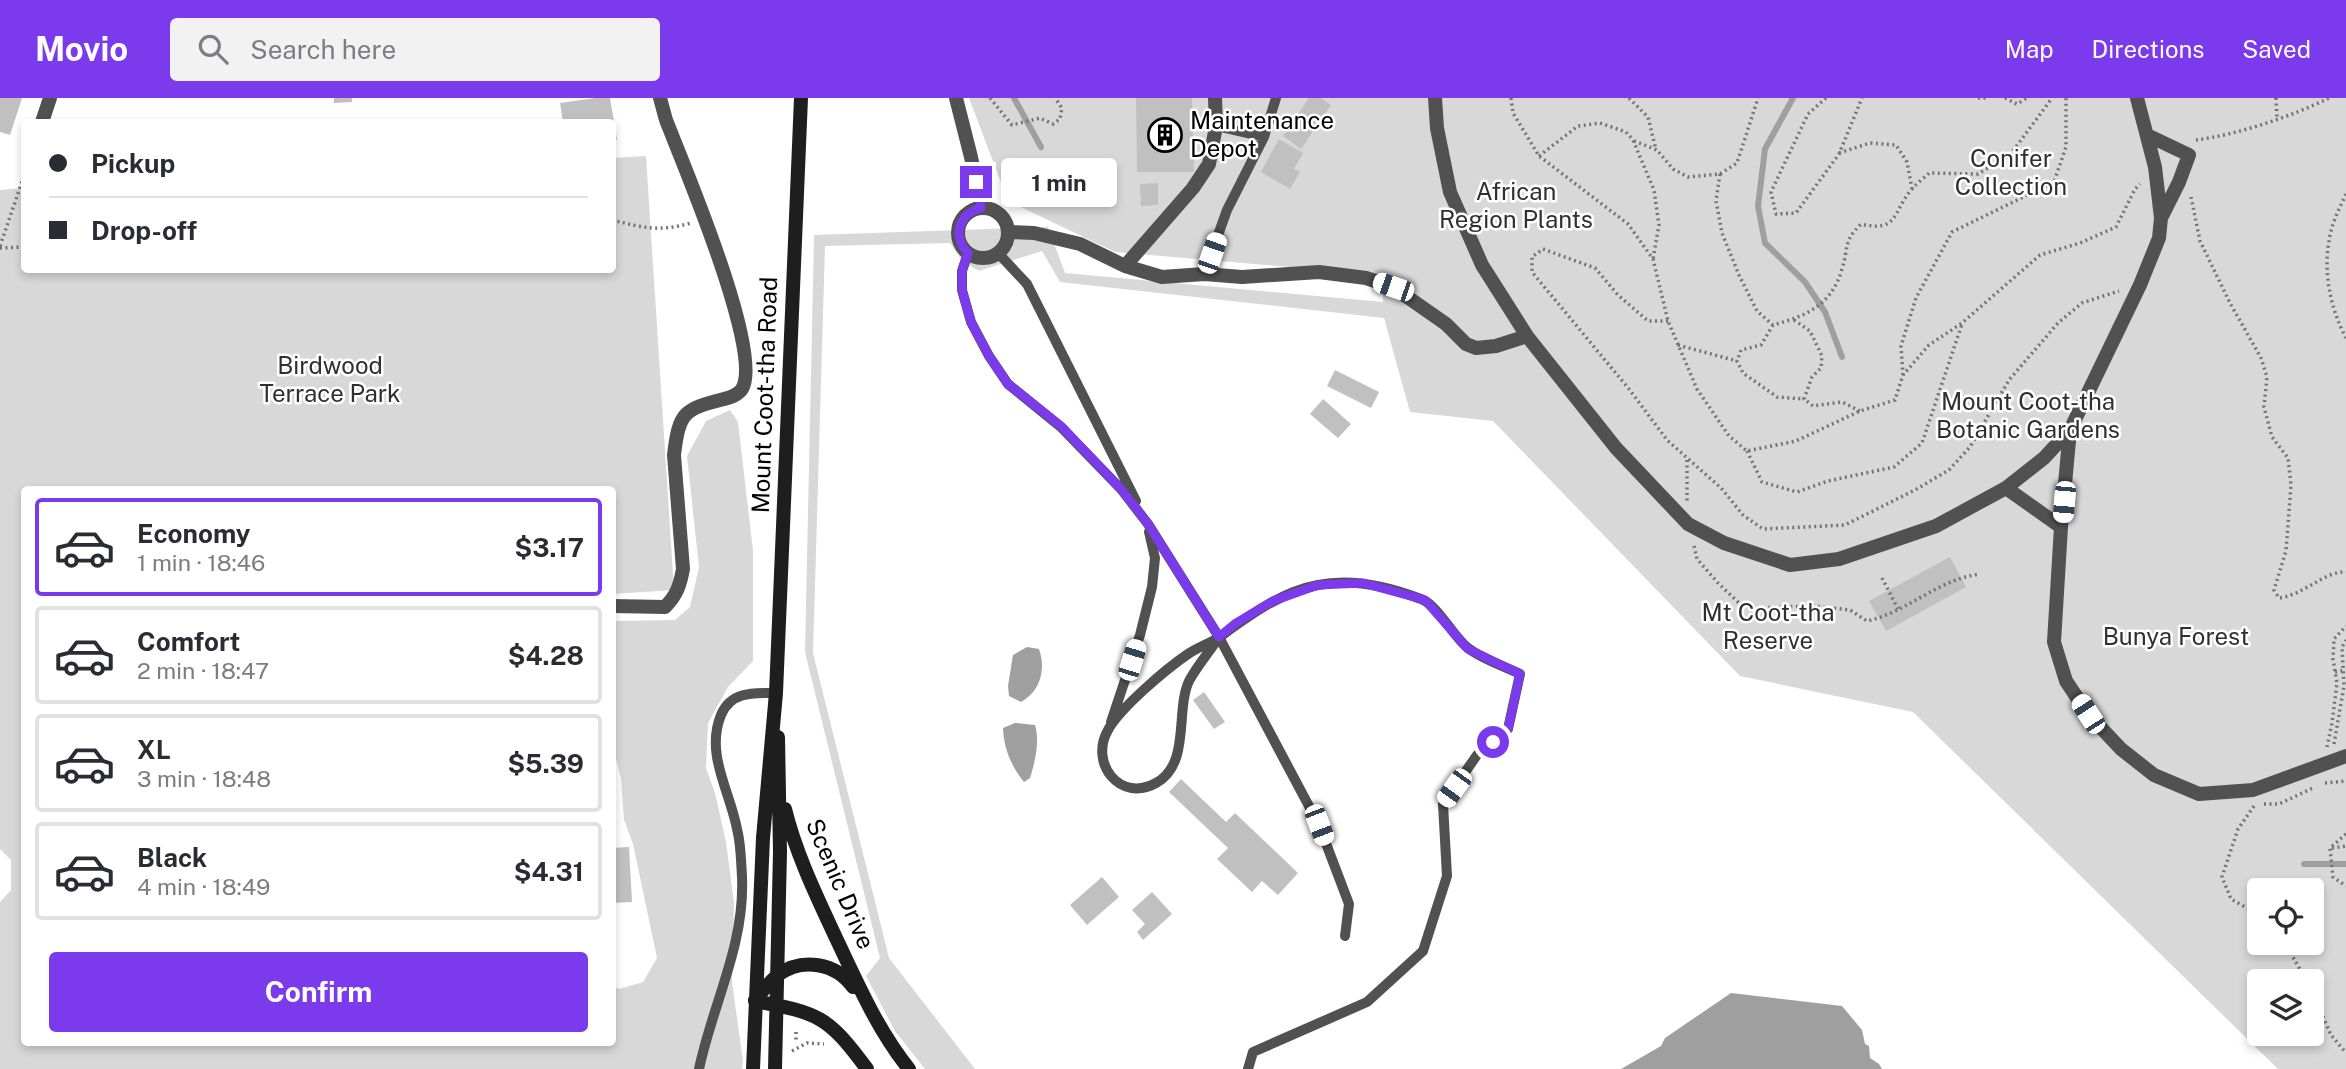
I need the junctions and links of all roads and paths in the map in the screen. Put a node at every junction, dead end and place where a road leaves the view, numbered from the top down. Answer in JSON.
{"nodes":[{"id":1,"x":50,"y":98,"type":"edge"},
{"id":2,"x":660,"y":98,"type":"edge"},
{"id":3,"x":801,"y":98,"type":"edge"},
{"id":4,"x":956,"y":98,"type":"edge"},
{"id":5,"x":990,"y":98,"type":"edge"},
{"id":6,"x":1055,"y":98,"type":"edge"},
{"id":7,"x":1215,"y":98,"type":"edge"},
{"id":8,"x":1276,"y":98,"type":"edge"},
{"id":9,"x":1436,"y":98,"type":"edge"},
{"id":10,"x":1511,"y":98,"type":"edge"},
{"id":11,"x":1629,"y":98,"type":"edge"},
{"id":12,"x":1758,"y":98,"type":"edge"},
{"id":13,"x":1826,"y":98,"type":"edge"},
{"id":14,"x":1863,"y":98,"type":"edge"},
{"id":15,"x":1978,"y":98,"type":"edge"},
{"id":16,"x":1989,"y":98,"type":"edge"},
{"id":17,"x":2005,"y":98,"type":"edge"},
{"id":18,"x":2027,"y":98,"type":"edge"},
{"id":19,"x":2052,"y":98,"type":"edge"},
{"id":20,"x":2066,"y":98,"type":"edge"},
{"id":21,"x":2137,"y":98,"type":"edge"},
{"id":22,"x":2276,"y":98,"type":"edge"},
{"id":23,"x":2329,"y":98,"type":"edge"},
{"id":24,"x":2277,"y":118,"type":"junction"},
{"id":25,"x":43,"y":119,"type":"edge"},
{"id":26,"x":1216,"y":126,"type":"junction"},
{"id":27,"x":2147,"y":135,"type":"junction"},
{"id":28,"x":1264,"y":137,"type":"junction"},
{"id":29,"x":2196,"y":140,"type":"dead end"},
{"id":30,"x":1633,"y":141,"type":"junction"},
{"id":31,"x":1657,"y":150,"type":"junction"},
{"id":32,"x":1839,"y":153,"type":"junction"},
{"id":33,"x":1539,"y":156,"type":"junction"},
{"id":34,"x":2155,"y":167,"type":"junction"},
{"id":35,"x":1720,"y":174,"type":"junction"},
{"id":36,"x":2179,"y":182,"type":"junction"},
{"id":37,"x":21,"y":185,"type":"edge"},
{"id":38,"x":1912,"y":189,"type":"junction"},
{"id":39,"x":2346,"y":194,"type":"edge"},
{"id":40,"x":981,"y":208,"type":"junction"},
{"id":41,"x":2161,"y":218,"type":"junction"},
{"id":42,"x":704,"y":219,"type":"junction"},
{"id":43,"x":616,"y":221,"type":"edge"},
{"id":44,"x":1009,"y":232,"type":"junction"},
{"id":45,"x":0,"y":247,"type":"edge"},
{"id":46,"x":21,"y":247,"type":"edge"},
{"id":47,"x":968,"y":253,"type":"junction"},
{"id":48,"x":999,"y":254,"type":"junction"},
{"id":49,"x":1653,"y":259,"type":"junction"},
{"id":50,"x":1125,"y":266,"type":"junction"},
{"id":51,"x":1205,"y":274,"type":"junction"},
{"id":52,"x":2140,"y":285,"type":"junction"},
{"id":53,"x":1794,"y":320,"type":"junction"},
{"id":54,"x":1668,"y":321,"type":"junction"},
{"id":55,"x":1962,"y":323,"type":"junction"},
{"id":56,"x":1773,"y":325,"type":"junction"},
{"id":57,"x":1527,"y":336,"type":"junction"},
{"id":58,"x":2346,"y":338,"type":"edge"},
{"id":59,"x":1677,"y":344,"type":"junction"},
{"id":60,"x":1737,"y":360,"type":"junction"},
{"id":61,"x":1903,"y":375,"type":"junction"},
{"id":62,"x":1804,"y":399,"type":"junction"},
{"id":63,"x":1860,"y":411,"type":"junction"},
{"id":64,"x":2070,"y":430,"type":"junction"},
{"id":65,"x":1747,"y":450,"type":"junction"},
{"id":66,"x":1687,"y":459,"type":"junction"},
{"id":67,"x":2006,"y":488,"type":"junction"},
{"id":68,"x":1148,"y":524,"type":"junction"},
{"id":69,"x":1688,"y":524,"type":"junction"},
{"id":70,"x":2062,"y":527,"type":"junction"},
{"id":71,"x":2346,"y":572,"type":"edge"},
{"id":72,"x":1980,"y":574,"type":"dead end"},
{"id":73,"x":1882,"y":578,"type":"dead end"},
{"id":74,"x":616,"y":606,"type":"edge"},
{"id":75,"x":1898,"y":610,"type":"junction"},
{"id":76,"x":2346,"y":626,"type":"edge"},
{"id":77,"x":1219,"y":637,"type":"junction"},
{"id":78,"x":2346,"y":640,"type":"edge"},
{"id":79,"x":2344,"y":670,"type":"edge"},
{"id":80,"x":2335,"y":672,"type":"junction"},
{"id":81,"x":776,"y":693,"type":"junction"},
{"id":82,"x":2344,"y":708,"type":"edge"},
{"id":83,"x":2334,"y":711,"type":"junction"},
{"id":84,"x":1111,"y":725,"type":"junction"},
{"id":85,"x":2334,"y":757,"type":"edge"},
{"id":86,"x":780,"y":761,"type":"junction"},
{"id":87,"x":2346,"y":781,"type":"edge"},
{"id":88,"x":2254,"y":797,"type":"junction"},
{"id":89,"x":2346,"y":834,"type":"edge"},
{"id":90,"x":2346,"y":846,"type":"edge"},
{"id":91,"x":2330,"y":848,"type":"junction"},
{"id":92,"x":2346,"y":886,"type":"edge"},
{"id":93,"x":2247,"y":908,"type":"edge"},
{"id":94,"x":1345,"y":936,"type":"dead end"},
{"id":95,"x":779,"y":974,"type":"junction"},
{"id":96,"x":755,"y":1000,"type":"junction"},
{"id":97,"x":778,"y":1005,"type":"junction"},
{"id":98,"x":2324,"y":1019,"type":"edge"},
{"id":99,"x":875,"y":1020,"type":"junction"},
{"id":100,"x":796,"y":1032,"type":"dead end"},
{"id":101,"x":796,"y":1042,"type":"dead end"},
{"id":102,"x":854,"y":1051,"type":"junction"},
{"id":103,"x":2346,"y":1053,"type":"edge"},
{"id":104,"x":789,"y":1054,"type":"dead end"},
{"id":105,"x":699,"y":1069,"type":"edge"},
{"id":106,"x":752,"y":1069,"type":"edge"},
{"id":107,"x":775,"y":1069,"type":"edge"},
{"id":108,"x":867,"y":1069,"type":"edge"},
{"id":109,"x":909,"y":1069,"type":"edge"},
{"id":110,"x":1248,"y":1069,"type":"edge"}],
"edges":[{"from":1,"to":25,"type":"street"},
{"from":2,"to":42,"type":"street"},
{"from":3,"to":81,"type":"main road","name":"Mount Coot-tha Road"},
{"from":4,"to":40,"type":"street"},
{"from":5,"to":6,"type":"path"},
{"from":7,"to":26,"type":"street"},
{"from":8,"to":28,"type":"lane"},
{"from":9,"to":57,"type":"street"},
{"from":10,"to":33,"type":"path"},
{"from":11,"to":31,"type":"path"},
{"from":12,"to":35,"type":"path"},
{"from":13,"to":32,"type":"path"},
{"from":14,"to":32,"type":"path"},
{"from":15,"to":16,"type":"path"},
{"from":17,"to":18,"type":"path"},
{"from":19,"to":38,"type":"path"},
{"from":20,"to":61,"type":"path"},
{"from":21,"to":27,"type":"street"},
{"from":22,"to":24,"type":"path"},
{"from":23,"to":24,"type":"path"},
{"from":24,"to":29,"type":"path"},
{"from":26,"to":28,"type":"lane"},
{"from":26,"to":50,"type":"street"},
{"from":27,"to":34,"type":"street"},
{"from":27,"to":36,"type":"street"},
{"from":28,"to":51,"type":"lane"},
{"from":30,"to":31,"type":"path"},
{"from":30,"to":33,"type":"path"},
{"from":30,"to":49,"type":"path"},
{"from":31,"to":35,"type":"path"},
{"from":32,"to":38,"type":"path"},
{"from":33,"to":49,"type":"path"},
{"from":34,"to":41,"type":"street"},
{"from":34,"to":55,"type":"path"},
{"from":35,"to":56,"type":"path"},
{"from":36,"to":41,"type":"street"},
{"from":36,"to":71,"type":"path"},
{"from":37,"to":45,"type":"path"},
{"from":38,"to":53,"type":"path"},
{"from":39,"to":58,"type":"path"},
{"from":40,"to":44,"type":"street"},
{"from":40,"to":47,"type":"street"},
{"from":41,"to":52,"type":"street"},
{"from":42,"to":43,"type":"path"},
{"from":42,"to":74,"type":"street"},
{"from":44,"to":48,"type":"street"},
{"from":44,"to":50,"type":"street"},
{"from":45,"to":46,"type":"path"},
{"from":47,"to":48,"type":"street"},
{"from":47,"to":68,"type":"lane"},
{"from":48,"to":68,"type":"lane"},
{"from":49,"to":54,"type":"path"},
{"from":50,"to":51,"type":"street"},
{"from":51,"to":57,"type":"street"},
{"from":52,"to":64,"type":"street"},
{"from":52,"to":66,"type":"path"},
{"from":53,"to":56,"type":"path"},
{"from":53,"to":62,"type":"path"},
{"from":54,"to":59,"type":"path"},
{"from":54,"to":66,"type":"path"},
{"from":55,"to":61,"type":"path"},
{"from":55,"to":65,"type":"path"},
{"from":56,"to":60,"type":"path"},
{"from":57,"to":69,"type":"street"},
{"from":59,"to":60,"type":"path"},
{"from":59,"to":65,"type":"path"},
{"from":60,"to":62,"type":"path"},
{"from":61,"to":63,"type":"path"},
{"from":62,"to":63,"type":"path"},
{"from":63,"to":65,"type":"path"},
{"from":64,"to":67,"type":"street"},
{"from":64,"to":70,"type":"street"},
{"from":66,"to":69,"type":"path"},
{"from":67,"to":69,"type":"street"},
{"from":67,"to":70,"type":"street"},
{"from":68,"to":77,"type":"lane"},
{"from":68,"to":84,"type":"lane"},
{"from":69,"to":75,"type":"path"},
{"from":70,"to":88,"type":"street"},
{"from":72,"to":75,"type":"path"},
{"from":73,"to":75,"type":"path"},
{"from":76,"to":80,"type":"path"},
{"from":77,"to":84,"type":"lane"},
{"from":77,"to":84,"type":"lane"},
{"from":77,"to":94,"type":"lane"},
{"from":77,"to":110,"type":"lane"},
{"from":78,"to":79,"type":"path"},
{"from":79,"to":80,"type":"path"},
{"from":79,"to":82,"type":"path"},
{"from":80,"to":83,"type":"path"},
{"from":81,"to":86,"type":"main road","name":"Mount Coot-tha Road"},
{"from":81,"to":96,"type":"main road","name":"Mount Coot-tha Road"},
{"from":81,"to":105,"type":"lane"},
{"from":82,"to":83,"type":"path"},
{"from":82,"to":85,"type":"path"},
{"from":83,"to":85,"type":"path"},
{"from":85,"to":88,"type":"street"},
{"from":86,"to":95,"type":"main road","name":"Mount Coot-tha Road"},
{"from":86,"to":99,"type":"main road","name":"Scenic Drive"},
{"from":87,"to":88,"type":"path"},
{"from":88,"to":93,"type":"path"},
{"from":89,"to":91,"type":"path"},
{"from":90,"to":91,"type":"path"},
{"from":91,"to":92,"type":"path"},
{"from":95,"to":96,"type":"main road"},
{"from":95,"to":97,"type":"main road","name":"Mount Coot-tha Road"},
{"from":95,"to":99,"type":"main road","name":"Scenic Drive"},
{"from":96,"to":97,"type":"main road"},
{"from":96,"to":106,"type":"main road","name":"Mount Coot-tha Road"},
{"from":97,"to":102,"type":"main road"},
{"from":97,"to":107,"type":"main road","name":"Mount Coot-tha Road"},
{"from":98,"to":103,"type":"path"},
{"from":99,"to":109,"type":"main road","name":"Scenic Drive"},
{"from":100,"to":101,"type":"path"},
{"from":102,"to":104,"type":"path"},
{"from":102,"to":108,"type":"main road"}]}
